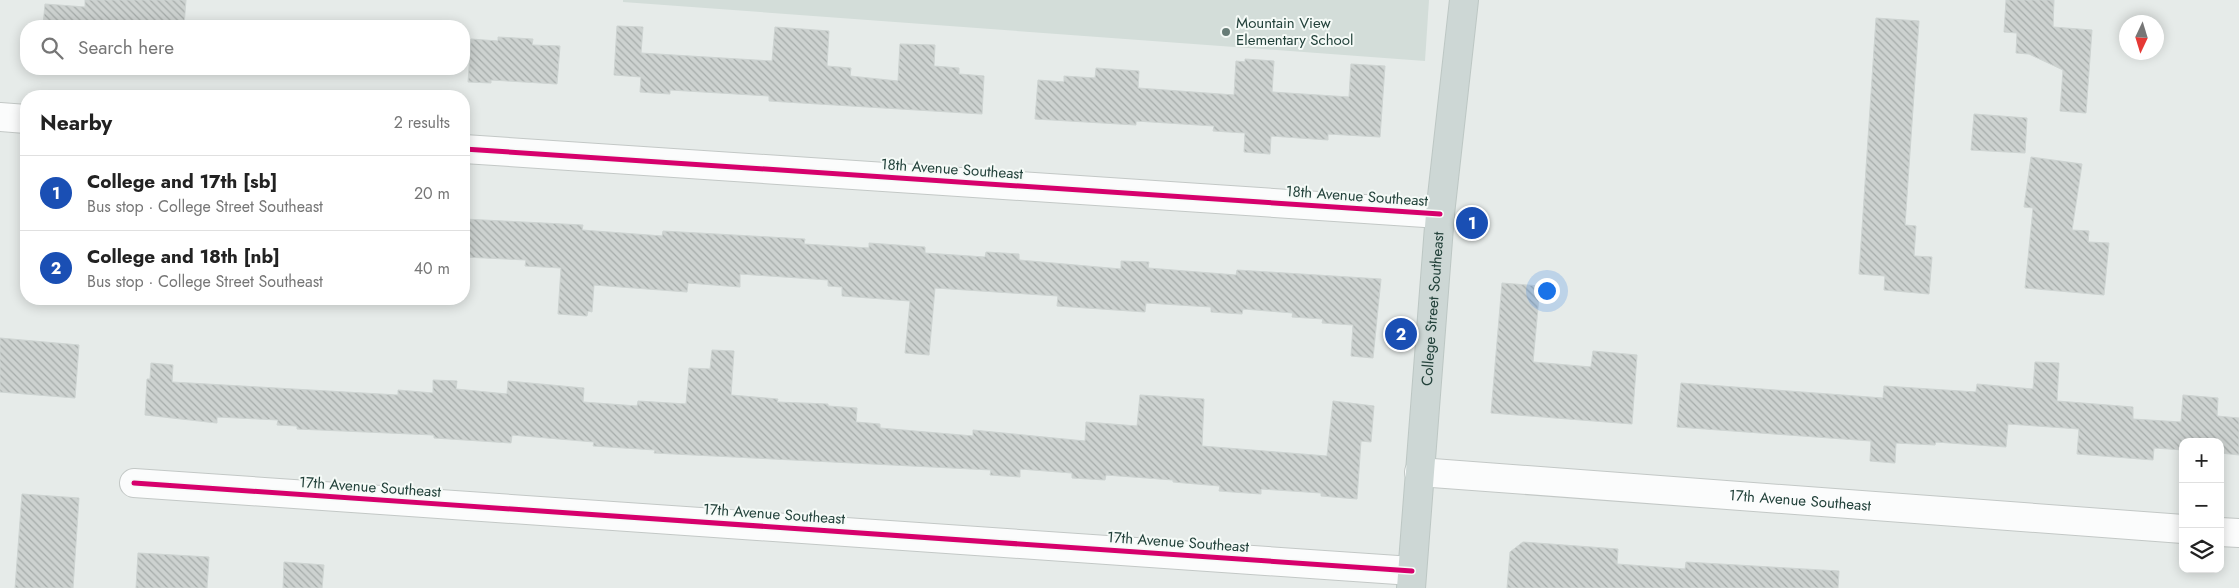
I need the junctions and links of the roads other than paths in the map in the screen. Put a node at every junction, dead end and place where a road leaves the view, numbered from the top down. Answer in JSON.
{"nodes":[{"id":1,"x":1464,"y":0,"type":"edge"},
{"id":2,"x":0,"y":118,"type":"edge"},
{"id":3,"x":20,"y":119,"type":"edge"},
{"id":4,"x":470,"y":149,"type":"edge"},
{"id":5,"x":1440,"y":214,"type":"junction"},
{"id":6,"x":1419,"y":472,"type":"junction"},
{"id":7,"x":134,"y":483,"type":"dead end"},
{"id":8,"x":2179,"y":529,"type":"edge"},
{"id":9,"x":2224,"y":532,"type":"edge"},
{"id":10,"x":2239,"y":533,"type":"edge"},
{"id":11,"x":1412,"y":579,"type":"edge"}],
"edges":[{"from":1,"to":5,"type":"main road","name":"College Street Southeast"},
{"from":2,"to":3,"type":"street"},
{"from":4,"to":5,"type":"street","name":"18th Avenue Southeast"},
{"from":5,"to":6,"type":"main road","name":"College Street Southeast"},
{"from":6,"to":8,"type":"street","name":"17th Avenue Southeast"},
{"from":6,"to":11,"type":"main road","name":"College Street Southeast"},
{"from":7,"to":11,"type":"street","name":"17th Avenue Southeast"},
{"from":9,"to":10,"type":"street"}]}
